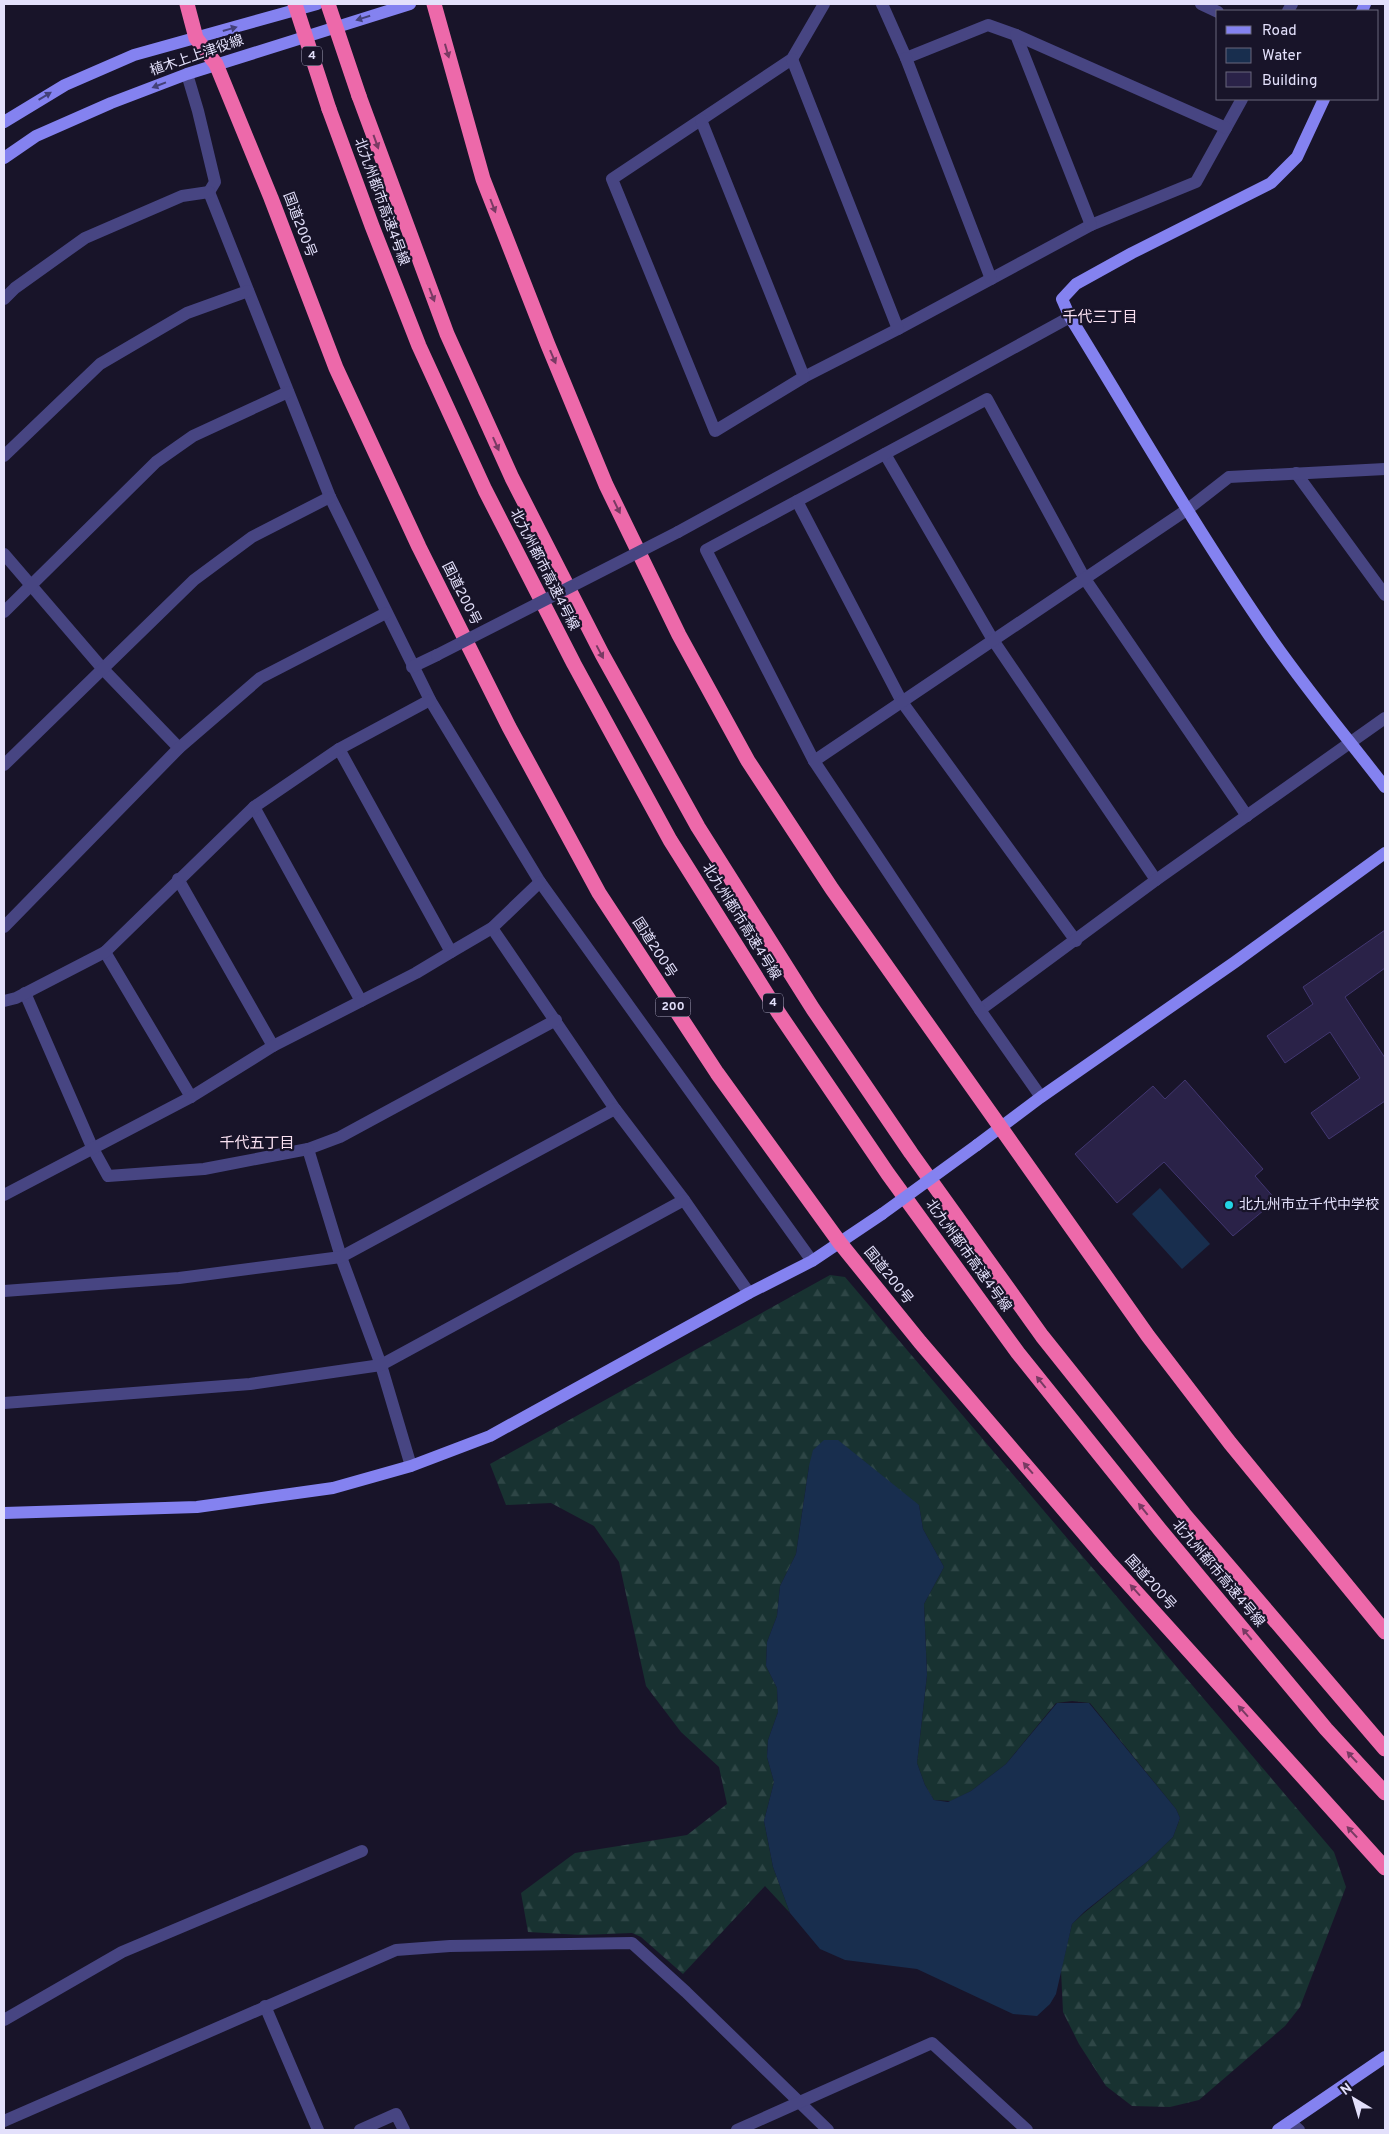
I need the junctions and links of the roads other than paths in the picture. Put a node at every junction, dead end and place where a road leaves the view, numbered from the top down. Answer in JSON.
{"nodes":[{"id":1,"x":187,"y":4,"type":"edge"},
{"id":2,"x":295,"y":4,"type":"edge"},
{"id":3,"x":317,"y":4,"type":"edge"},
{"id":4,"x":328,"y":4,"type":"edge"},
{"id":5,"x":410,"y":4,"type":"edge"},
{"id":6,"x":434,"y":4,"type":"edge"},
{"id":7,"x":824,"y":4,"type":"edge"},
{"id":8,"x":882,"y":4,"type":"edge"},
{"id":9,"x":1201,"y":4,"type":"edge"},
{"id":10,"x":1216,"y":11,"type":"edge"},
{"id":11,"x":1016,"y":35,"type":"junction"},
{"id":12,"x":196,"y":38,"type":"junction"},
{"id":13,"x":906,"y":58,"type":"junction"},
{"id":14,"x":792,"y":59,"type":"junction"},
{"id":15,"x":216,"y":64,"type":"junction"},
{"id":16,"x":187,"y":74,"type":"junction"},
{"id":17,"x":1241,"y":100,"type":"edge"},
{"id":18,"x":1324,"y":100,"type":"edge"},
{"id":19,"x":701,"y":120,"type":"junction"},
{"id":20,"x":4,"y":122,"type":"edge"},
{"id":21,"x":1226,"y":128,"type":"junction"},
{"id":22,"x":4,"y":158,"type":"edge"},
{"id":23,"x":209,"y":192,"type":"junction"},
{"id":24,"x":1091,"y":226,"type":"junction"},
{"id":25,"x":991,"y":279,"type":"junction"},
{"id":26,"x":248,"y":291,"type":"junction"},
{"id":27,"x":4,"y":300,"type":"edge"},
{"id":28,"x":1070,"y":317,"type":"junction"},
{"id":29,"x":898,"y":329,"type":"junction"},
{"id":30,"x":804,"y":376,"type":"junction"},
{"id":31,"x":288,"y":392,"type":"junction"},
{"id":32,"x":885,"y":454,"type":"junction"},
{"id":33,"x":4,"y":456,"type":"edge"},
{"id":34,"x":1385,"y":469,"type":"edge"},
{"id":35,"x":1296,"y":473,"type":"junction"},
{"id":36,"x":330,"y":497,"type":"junction"},
{"id":37,"x":797,"y":501,"type":"junction"},
{"id":38,"x":1188,"y":509,"type":"junction"},
{"id":39,"x":4,"y":554,"type":"edge"},
{"id":40,"x":1085,"y":579,"type":"junction"},
{"id":41,"x":30,"y":585,"type":"junction"},
{"id":42,"x":1385,"y":595,"type":"edge"},
{"id":43,"x":4,"y":612,"type":"edge"},
{"id":44,"x":386,"y":613,"type":"junction"},
{"id":45,"x":993,"y":640,"type":"junction"},
{"id":46,"x":412,"y":667,"type":"junction"},
{"id":47,"x":102,"y":668,"type":"junction"},
{"id":48,"x":430,"y":700,"type":"junction"},
{"id":49,"x":902,"y":702,"type":"junction"},
{"id":50,"x":1385,"y":718,"type":"edge"},
{"id":51,"x":1351,"y":743,"type":"junction"},
{"id":52,"x":179,"y":748,"type":"junction"},
{"id":53,"x":339,"y":749,"type":"junction"},
{"id":54,"x":814,"y":761,"type":"junction"},
{"id":55,"x":4,"y":765,"type":"edge"},
{"id":56,"x":1385,"y":788,"type":"edge"},
{"id":57,"x":254,"y":807,"type":"junction"},
{"id":58,"x":1247,"y":816,"type":"junction"},
{"id":59,"x":1385,"y":853,"type":"edge"},
{"id":60,"x":178,"y":879,"type":"junction"},
{"id":61,"x":1156,"y":880,"type":"junction"},
{"id":62,"x":540,"y":882,"type":"junction"},
{"id":63,"x":4,"y":927,"type":"edge"},
{"id":64,"x":492,"y":928,"type":"junction"},
{"id":65,"x":1076,"y":941,"type":"junction"},
{"id":66,"x":105,"y":952,"type":"junction"},
{"id":67,"x":451,"y":952,"type":"junction"},
{"id":68,"x":25,"y":993,"type":"junction"},
{"id":69,"x":4,"y":1001,"type":"edge"},
{"id":70,"x":361,"y":1001,"type":"junction"},
{"id":71,"x":980,"y":1010,"type":"junction"},
{"id":72,"x":556,"y":1020,"type":"junction"},
{"id":73,"x":273,"y":1046,"type":"junction"},
{"id":74,"x":190,"y":1097,"type":"junction"},
{"id":75,"x":1041,"y":1097,"type":"junction"},
{"id":76,"x":615,"y":1109,"type":"junction"},
{"id":77,"x":1000,"y":1128,"type":"junction"},
{"id":78,"x":92,"y":1147,"type":"junction"},
{"id":79,"x":308,"y":1149,"type":"junction"},
{"id":80,"x":4,"y":1195,"type":"edge"},
{"id":81,"x":684,"y":1200,"type":"junction"},
{"id":82,"x":840,"y":1243,"type":"junction"},
{"id":83,"x":341,"y":1257,"type":"junction"},
{"id":84,"x":812,"y":1261,"type":"junction"},
{"id":85,"x":4,"y":1291,"type":"edge"},
{"id":86,"x":749,"y":1292,"type":"junction"},
{"id":87,"x":381,"y":1365,"type":"junction"},
{"id":88,"x":4,"y":1404,"type":"edge"},
{"id":89,"x":411,"y":1466,"type":"junction"},
{"id":90,"x":4,"y":1513,"type":"edge"},
{"id":91,"x":1385,"y":1632,"type":"edge"},
{"id":92,"x":1385,"y":1749,"type":"edge"},
{"id":93,"x":1385,"y":1793,"type":"edge"},
{"id":94,"x":362,"y":1851,"type":"dead end"},
{"id":95,"x":1385,"y":1868,"type":"edge"},
{"id":96,"x":265,"y":2006,"type":"junction"},
{"id":97,"x":4,"y":2020,"type":"edge"},
{"id":98,"x":1385,"y":2057,"type":"edge"},
{"id":99,"x":800,"y":2103,"type":"junction"},
{"id":100,"x":4,"y":2120,"type":"edge"},
{"id":101,"x":1295,"y":2126,"type":"edge"},
{"id":102,"x":318,"y":2130,"type":"edge"},
{"id":103,"x":360,"y":2130,"type":"edge"},
{"id":104,"x":404,"y":2130,"type":"edge"},
{"id":105,"x":737,"y":2130,"type":"edge"},
{"id":106,"x":828,"y":2130,"type":"edge"},
{"id":107,"x":1028,"y":2130,"type":"edge"},
{"id":108,"x":1278,"y":2130,"type":"edge"}],
"edges":[{"from":1,"to":12,"type":"highway","name":"国道200号","number":"200"},
{"from":93,"to":2,"type":"highway","name":"北九州都市高速4号線","number":"4","one_way":true,"bridge":true},
{"from":12,"to":3,"type":"street","name":"植木上上津役線","one_way":true},
{"from":4,"to":92,"type":"highway","name":"北九州都市高速4号線","number":"4","one_way":true,"bridge":true},
{"from":5,"to":15,"type":"street","name":"植木上上津役線","one_way":true},
{"from":6,"to":77,"type":"highway","one_way":true},
{"from":7,"to":14,"type":"street"},
{"from":8,"to":13,"type":"street"},
{"from":9,"to":10,"type":"street"},
{"from":11,"to":13,"type":"street"},
{"from":11,"to":21,"type":"street"},
{"from":11,"to":24,"type":"street"},
{"from":12,"to":15,"type":"highway","name":"国道200号","number":"200"},
{"from":20,"to":12,"type":"street","name":"植木上上津役線","one_way":true},
{"from":13,"to":25,"type":"street"},
{"from":14,"to":19,"type":"street"},
{"from":14,"to":29,"type":"street"},
{"from":15,"to":16,"type":"street","name":"植木上上津役線"},
{"from":15,"to":82,"type":"highway","name":"国道200号","number":"200"},
{"from":16,"to":22,"type":"street","name":"植木上上津役線","one_way":true},
{"from":16,"to":23,"type":"street"},
{"from":17,"to":21,"type":"street"},
{"from":18,"to":28,"type":"street"},
{"from":19,"to":30,"type":"street"},
{"from":19,"to":30,"type":"street"},
{"from":21,"to":24,"type":"street"},
{"from":23,"to":26,"type":"street"},
{"from":23,"to":27,"type":"street"},
{"from":24,"to":25,"type":"street"},
{"from":25,"to":29,"type":"street"},
{"from":26,"to":31,"type":"street"},
{"from":26,"to":33,"type":"street"},
{"from":28,"to":38,"type":"street"},
{"from":28,"to":46,"type":"street","bridge":true},
{"from":29,"to":30,"type":"street"},
{"from":31,"to":36,"type":"street"},
{"from":31,"to":41,"type":"street"},
{"from":32,"to":37,"type":"street"},
{"from":32,"to":40,"type":"street"},
{"from":32,"to":45,"type":"street"},
{"from":34,"to":35,"type":"street"},
{"from":35,"to":38,"type":"street"},
{"from":35,"to":42,"type":"street"},
{"from":36,"to":44,"type":"street"},
{"from":36,"to":47,"type":"street"},
{"from":37,"to":49,"type":"street"},
{"from":37,"to":54,"type":"street"},
{"from":38,"to":40,"type":"street"},
{"from":38,"to":51,"type":"street"},
{"from":39,"to":41,"type":"street"},
{"from":40,"to":45,"type":"street"},
{"from":40,"to":58,"type":"street"},
{"from":41,"to":43,"type":"street"},
{"from":41,"to":47,"type":"street"},
{"from":44,"to":46,"type":"street"},
{"from":44,"to":52,"type":"street"},
{"from":45,"to":49,"type":"street"},
{"from":45,"to":61,"type":"street"},
{"from":46,"to":48,"type":"street"},
{"from":47,"to":52,"type":"street"},
{"from":47,"to":55,"type":"street"},
{"from":48,"to":53,"type":"street"},
{"from":48,"to":62,"type":"street"},
{"from":49,"to":54,"type":"street"},
{"from":49,"to":65,"type":"street"},
{"from":50,"to":51,"type":"street"},
{"from":51,"to":56,"type":"street"},
{"from":51,"to":58,"type":"street"},
{"from":52,"to":63,"type":"street"},
{"from":53,"to":57,"type":"street"},
{"from":53,"to":67,"type":"street"},
{"from":54,"to":71,"type":"street"},
{"from":57,"to":60,"type":"street"},
{"from":57,"to":70,"type":"street"},
{"from":58,"to":61,"type":"street"},
{"from":59,"to":75,"type":"street"},
{"from":60,"to":66,"type":"street"},
{"from":60,"to":73,"type":"street"},
{"from":61,"to":65,"type":"street"},
{"from":62,"to":64,"type":"street"},
{"from":62,"to":84,"type":"street"},
{"from":64,"to":67,"type":"street"},
{"from":64,"to":72,"type":"street"},
{"from":65,"to":71,"type":"street"},
{"from":66,"to":68,"type":"street"},
{"from":66,"to":74,"type":"street"},
{"from":67,"to":70,"type":"street"},
{"from":68,"to":69,"type":"street"},
{"from":68,"to":78,"type":"street"},
{"from":70,"to":73,"type":"street"},
{"from":71,"to":75,"type":"street"},
{"from":72,"to":76,"type":"street"},
{"from":72,"to":79,"type":"street"},
{"from":73,"to":74,"type":"street"},
{"from":74,"to":78,"type":"street"},
{"from":75,"to":77,"type":"street"},
{"from":76,"to":81,"type":"street"},
{"from":76,"to":83,"type":"street"},
{"from":77,"to":82,"type":"street","bridge":true},
{"from":77,"to":91,"type":"highway"},
{"from":78,"to":79,"type":"street"},
{"from":78,"to":80,"type":"street"},
{"from":79,"to":83,"type":"street"},
{"from":81,"to":86,"type":"street"},
{"from":81,"to":87,"type":"street"},
{"from":82,"to":84,"type":"street"},
{"from":95,"to":82,"type":"highway","name":"国道200号","number":"200","one_way":true},
{"from":83,"to":85,"type":"street"},
{"from":83,"to":87,"type":"street"},
{"from":84,"to":86,"type":"street"},
{"from":86,"to":89,"type":"street"},
{"from":87,"to":88,"type":"street"},
{"from":87,"to":89,"type":"street"},
{"from":89,"to":90,"type":"street"},
{"from":94,"to":97,"type":"street"},
{"from":96,"to":99,"type":"street"},
{"from":96,"to":100,"type":"street"},
{"from":96,"to":102,"type":"street"},
{"from":98,"to":101,"type":"street"},
{"from":99,"to":105,"type":"street"},
{"from":99,"to":106,"type":"street"},
{"from":99,"to":107,"type":"street"},
{"from":101,"to":108,"type":"street"},
{"from":103,"to":104,"type":"street"}]}
